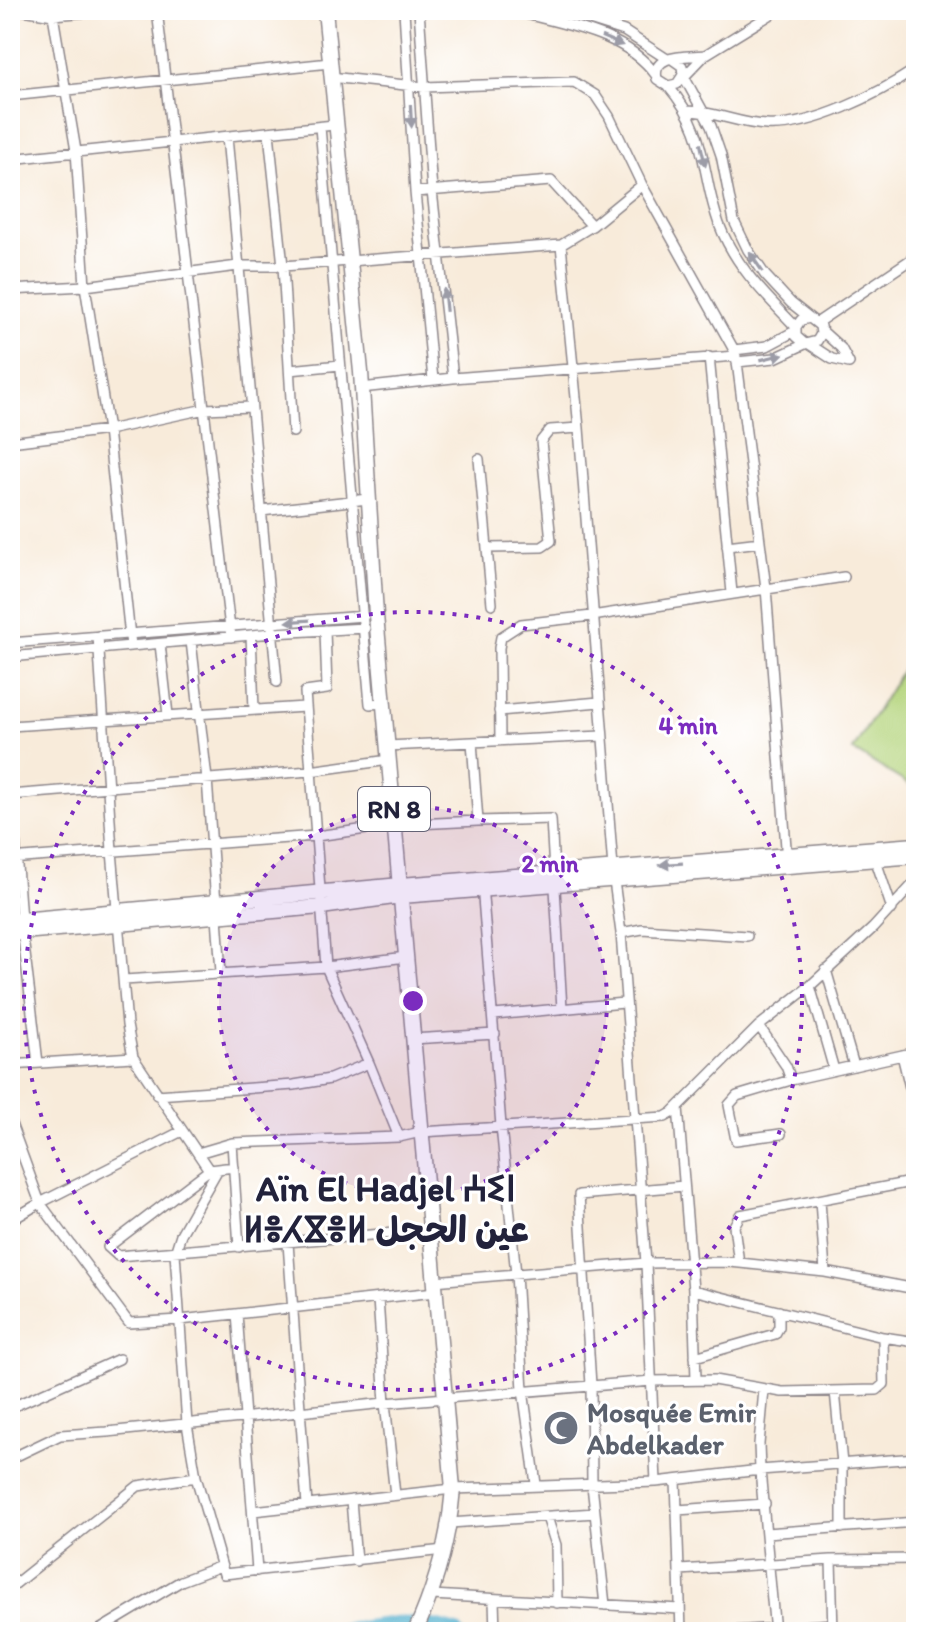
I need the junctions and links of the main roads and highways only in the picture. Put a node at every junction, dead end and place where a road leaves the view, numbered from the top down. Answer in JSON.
{"nodes":[{"id":1,"x":325,"y":10,"type":"edge"},
{"id":2,"x":916,"y":845,"type":"edge"},
{"id":3,"x":874,"y":854,"type":"junction"},
{"id":4,"x":916,"y":856,"type":"edge"},
{"id":5,"x":401,"y":890,"type":"junction"},
{"id":6,"x":16,"y":927,"type":"edge"},
{"id":7,"x":415,"y":1632,"type":"edge"}],
"edges":[{"from":1,"to":5,"type":"main road","number":"RN 8"},
{"from":2,"to":3,"type":"main road"},
{"from":3,"to":4,"type":"main road"},
{"from":3,"to":5,"type":"main road"},
{"from":5,"to":6,"type":"main road"},
{"from":5,"to":7,"type":"main road","number":"RN 8"}]}
